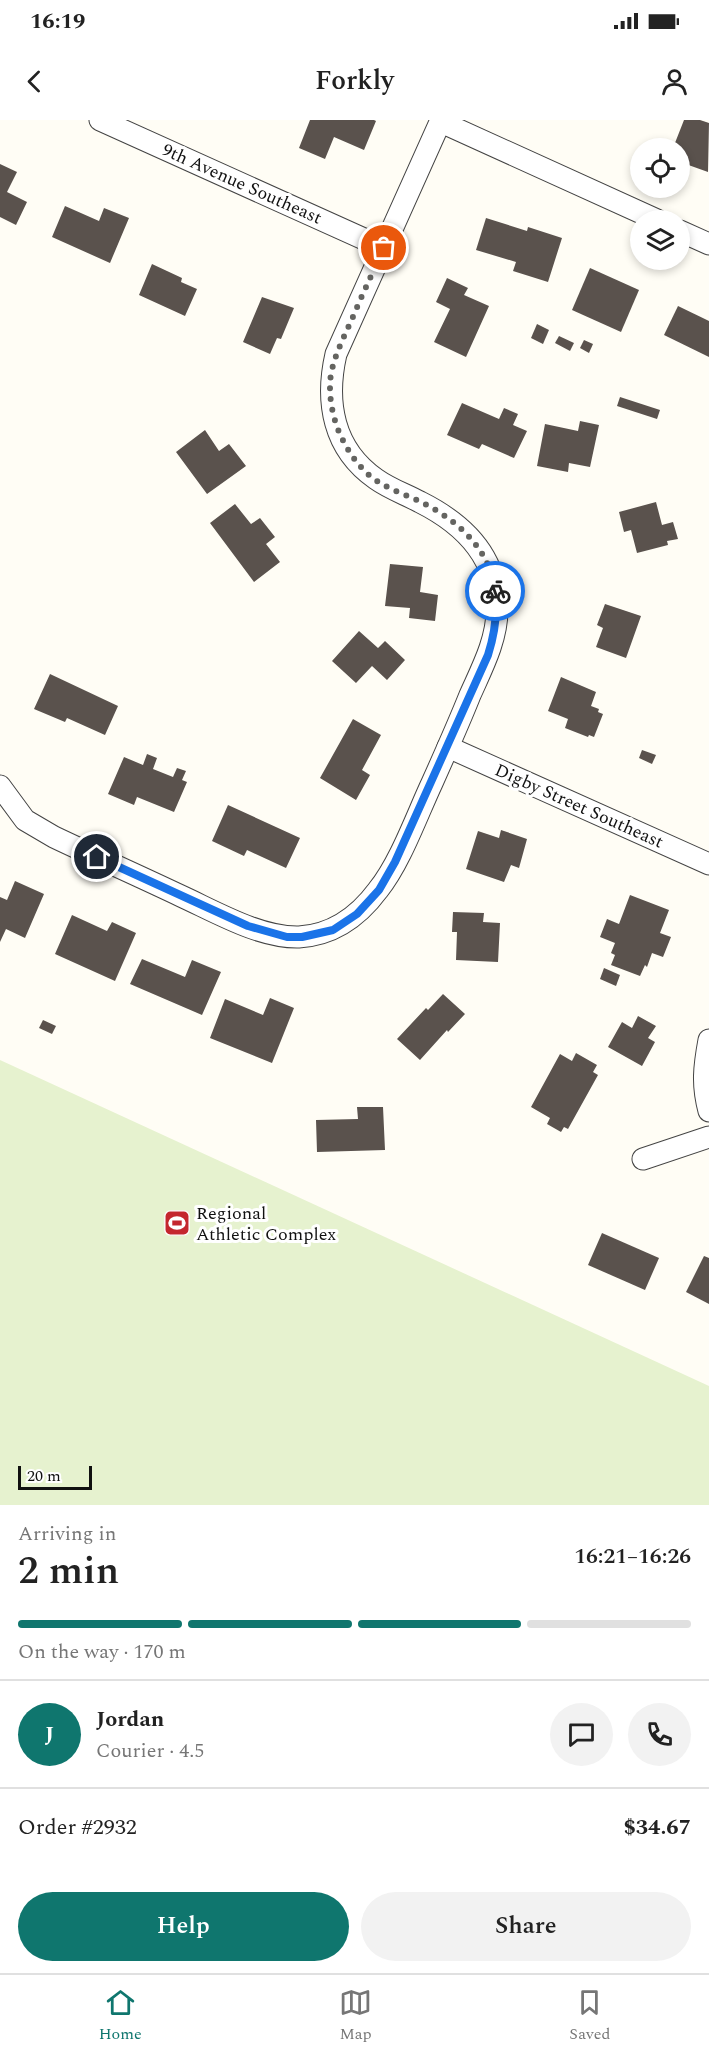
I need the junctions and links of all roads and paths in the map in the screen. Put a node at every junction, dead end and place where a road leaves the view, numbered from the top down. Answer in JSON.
{"nodes":[{"id":1,"x":100,"y":120,"type":"edge"},
{"id":2,"x":441,"y":121,"type":"edge"},
{"id":3,"x":635,"y":210,"type":"edge"},
{"id":4,"x":690,"y":235,"type":"edge"},
{"id":5,"x":709,"y":244,"type":"edge"},
{"id":6,"x":384,"y":248,"type":"junction"},
{"id":7,"x":448,"y":747,"type":"junction"},
{"id":8,"x":0,"y":786,"type":"edge"},
{"id":9,"x":709,"y":864,"type":"edge"},
{"id":10,"x":709,"y":1040,"type":"edge"},
{"id":11,"x":709,"y":1112,"type":"edge"},
{"id":12,"x":709,"y":1137,"type":"edge"},
{"id":13,"x":643,"y":1159,"type":"dead end"}],
"edges":[{"from":1,"to":6,"type":"street","name":"9th Avenue Southeast"},
{"from":2,"to":3,"type":"street"},
{"from":2,"to":6,"type":"street"},
{"from":4,"to":5,"type":"street"},
{"from":6,"to":7,"type":"street"},
{"from":7,"to":8,"type":"street"},
{"from":7,"to":9,"type":"street","name":"Digby Street Southeast"},
{"from":10,"to":11,"type":"street"},
{"from":12,"to":13,"type":"street"}]}
